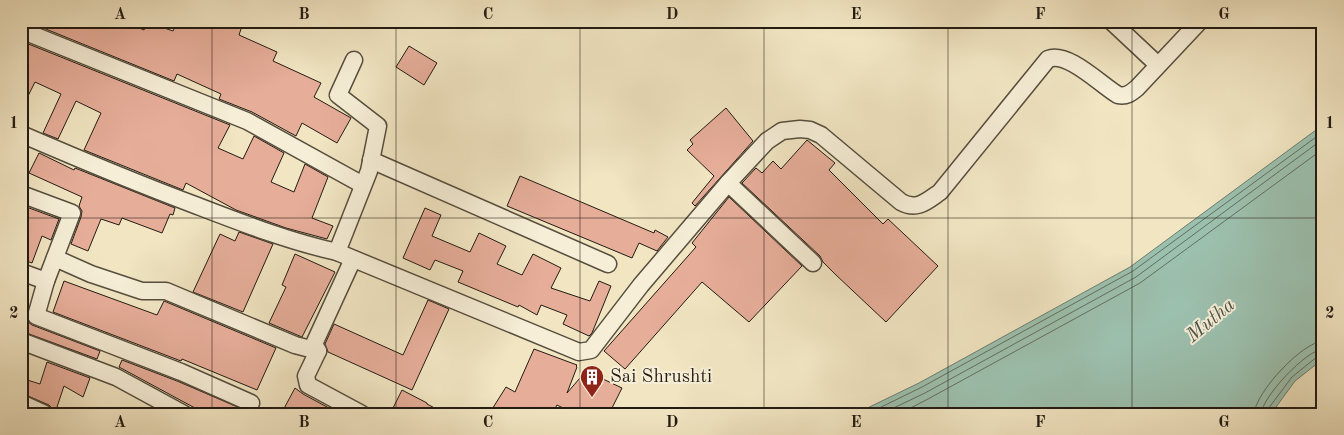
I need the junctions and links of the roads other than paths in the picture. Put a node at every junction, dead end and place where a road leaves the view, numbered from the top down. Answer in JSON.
{"nodes":[{"id":1,"x":1111,"y":21,"type":"edge"},
{"id":2,"x":1198,"y":22,"type":"edge"},
{"id":3,"x":21,"y":30,"type":"edge"},
{"id":4,"x":354,"y":60,"type":"dead end"},
{"id":5,"x":1158,"y":65,"type":"junction"},
{"id":6,"x":21,"y":134,"type":"edge"},
{"id":7,"x":371,"y":160,"type":"junction"},
{"id":8,"x":728,"y":183,"type":"junction"},
{"id":9,"x":363,"y":185,"type":"junction"},
{"id":10,"x":21,"y":194,"type":"edge"},
{"id":11,"x":337,"y":252,"type":"junction"},
{"id":12,"x":55,"y":258,"type":"junction"},
{"id":13,"x":353,"y":259,"type":"junction"},
{"id":14,"x":813,"y":263,"type":"dead end"},
{"id":15,"x":608,"y":264,"type":"dead end"},
{"id":16,"x":21,"y":272,"type":"edge"},
{"id":17,"x":46,"y":280,"type":"junction"},
{"id":18,"x":21,"y":341,"type":"edge"},
{"id":19,"x":318,"y":351,"type":"junction"},
{"id":20,"x":21,"y":403,"type":"edge"},
{"id":21,"x":251,"y":403,"type":"dead end"},
{"id":22,"x":45,"y":414,"type":"edge"},
{"id":23,"x":184,"y":414,"type":"edge"},
{"id":24,"x":362,"y":414,"type":"edge"}],
"edges":[{"from":1,"to":5,"type":"street"},
{"from":2,"to":5,"type":"street"},
{"from":3,"to":9,"type":"street"},
{"from":4,"to":7,"type":"street"},
{"from":5,"to":8,"type":"street"},
{"from":6,"to":11,"type":"street"},
{"from":7,"to":9,"type":"street"},
{"from":7,"to":15,"type":"street"},
{"from":8,"to":13,"type":"street"},
{"from":8,"to":14,"type":"street"},
{"from":9,"to":11,"type":"street"},
{"from":10,"to":12,"type":"street"},
{"from":11,"to":13,"type":"street"},
{"from":12,"to":17,"type":"street"},
{"from":12,"to":19,"type":"street"},
{"from":13,"to":19,"type":"street"},
{"from":16,"to":17,"type":"street"},
{"from":17,"to":21,"type":"street"},
{"from":18,"to":23,"type":"street"},
{"from":19,"to":24,"type":"street"},
{"from":20,"to":22,"type":"street"}]}
